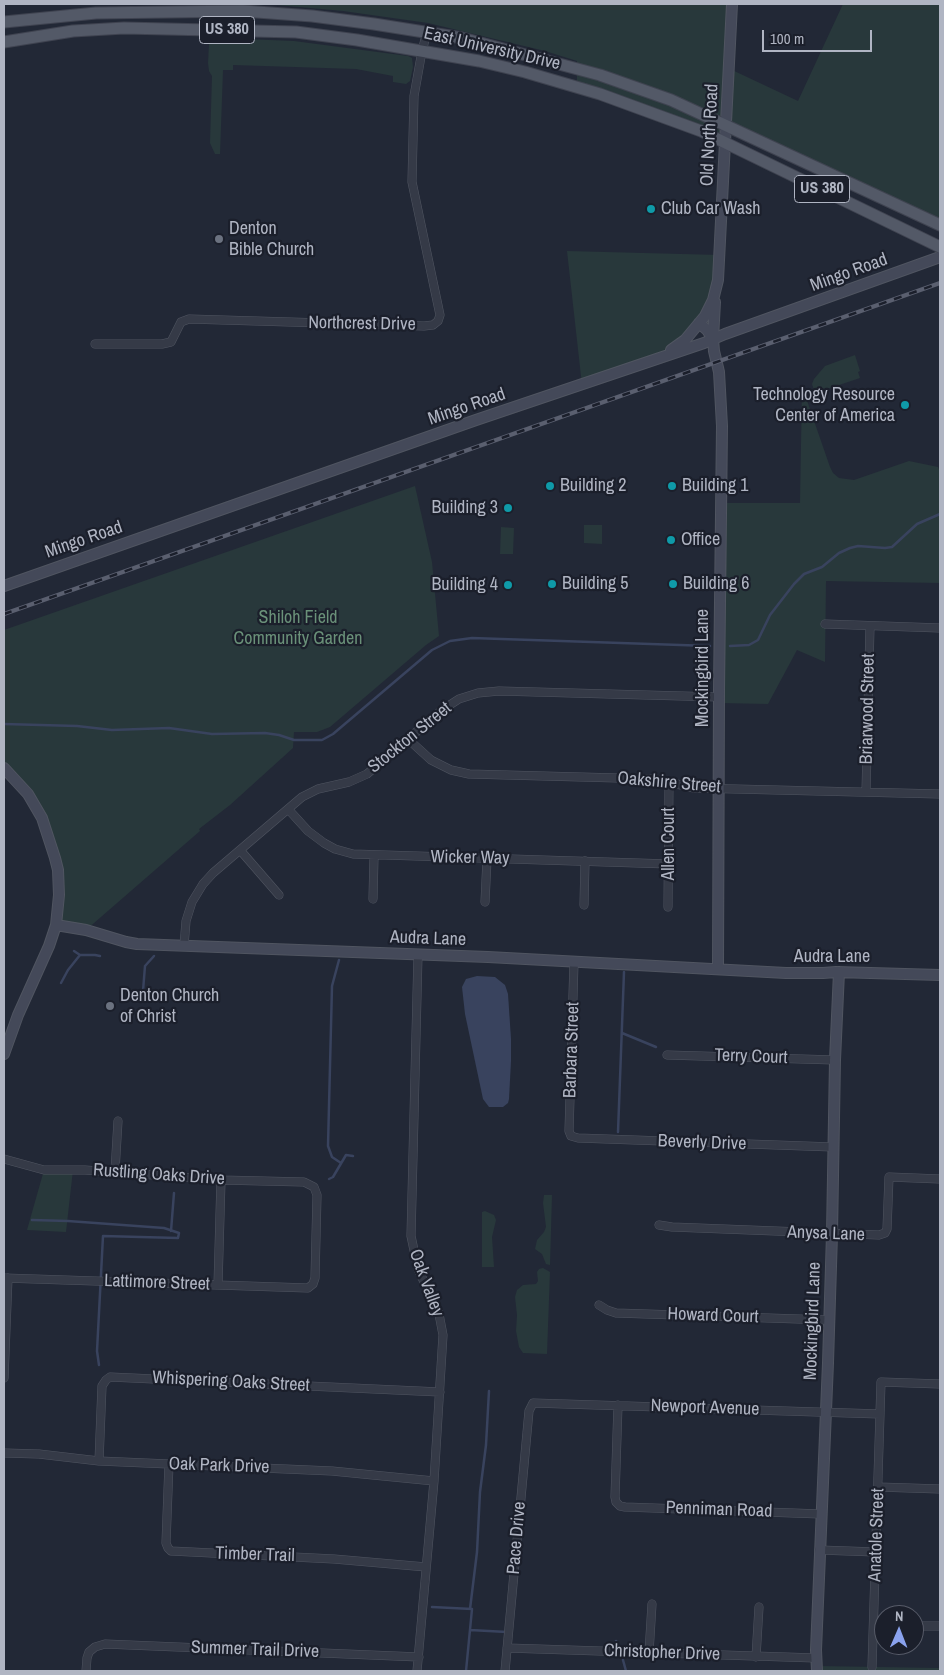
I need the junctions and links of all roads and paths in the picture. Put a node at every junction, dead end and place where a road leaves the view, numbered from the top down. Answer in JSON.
{"nodes":[{"id":1,"x":732,"y":4,"type":"edge"},
{"id":2,"x":4,"y":22,"type":"edge"},
{"id":3,"x":427,"y":32,"type":"junction"},
{"id":4,"x":4,"y":42,"type":"edge"},
{"id":5,"x":422,"y":51,"type":"junction"},
{"id":6,"x":727,"y":125,"type":"junction"},
{"id":7,"x":726,"y":143,"type":"junction"},
{"id":8,"x":940,"y":225,"type":"edge"},
{"id":9,"x":940,"y":247,"type":"edge"},
{"id":10,"x":940,"y":257,"type":"edge"},
{"id":11,"x":716,"y":290,"type":"junction"},
{"id":12,"x":699,"y":323,"type":"junction"},
{"id":13,"x":713,"y":339,"type":"junction"},
{"id":14,"x":95,"y":344,"type":"dead end"},
{"id":15,"x":653,"y":359,"type":"junction"},
{"id":16,"x":4,"y":586,"type":"edge"},
{"id":17,"x":825,"y":624,"type":"dead end"},
{"id":18,"x":870,"y":626,"type":"junction"},
{"id":19,"x":940,"y":628,"type":"edge"},
{"id":20,"x":719,"y":697,"type":"junction"},
{"id":21,"x":409,"y":740,"type":"junction"},
{"id":22,"x":4,"y":768,"type":"edge"},
{"id":23,"x":669,"y":782,"type":"junction"},
{"id":24,"x":719,"y":788,"type":"junction"},
{"id":25,"x":866,"y":792,"type":"junction"},
{"id":26,"x":940,"y":794,"type":"edge"},
{"id":27,"x":288,"y":808,"type":"junction"},
{"id":28,"x":240,"y":850,"type":"junction"},
{"id":29,"x":374,"y":856,"type":"junction"},
{"id":30,"x":487,"y":859,"type":"junction"},
{"id":31,"x":585,"y":861,"type":"junction"},
{"id":32,"x":669,"y":864,"type":"junction"},
{"id":33,"x":279,"y":895,"type":"dead end"},
{"id":34,"x":373,"y":899,"type":"dead end"},
{"id":35,"x":486,"y":902,"type":"dead end"},
{"id":36,"x":584,"y":905,"type":"dead end"},
{"id":37,"x":668,"y":906,"type":"dead end"},
{"id":38,"x":56,"y":924,"type":"junction"},
{"id":39,"x":184,"y":946,"type":"junction"},
{"id":40,"x":418,"y":955,"type":"junction"},
{"id":41,"x":574,"y":962,"type":"junction"},
{"id":42,"x":718,"y":968,"type":"junction"},
{"id":43,"x":839,"y":972,"type":"junction"},
{"id":44,"x":940,"y":975,"type":"edge"},
{"id":45,"x":4,"y":1054,"type":"edge"},
{"id":46,"x":667,"y":1055,"type":"dead end"},
{"id":47,"x":834,"y":1060,"type":"junction"},
{"id":48,"x":118,"y":1121,"type":"dead end"},
{"id":49,"x":571,"y":1136,"type":"joint"},
{"id":50,"x":833,"y":1147,"type":"junction"},
{"id":51,"x":4,"y":1160,"type":"edge"},
{"id":52,"x":115,"y":1171,"type":"junction"},
{"id":53,"x":940,"y":1178,"type":"edge"},
{"id":54,"x":221,"y":1180,"type":"junction"},
{"id":55,"x":659,"y":1225,"type":"dead end"},
{"id":56,"x":832,"y":1234,"type":"junction"},
{"id":57,"x":6,"y":1278,"type":"edge"},
{"id":58,"x":218,"y":1285,"type":"junction"},
{"id":59,"x":311,"y":1286,"type":"joint"},
{"id":60,"x":599,"y":1305,"type":"dead end"},
{"id":61,"x":829,"y":1320,"type":"junction"},
{"id":62,"x":4,"y":1378,"type":"edge"},
{"id":63,"x":940,"y":1384,"type":"edge"},
{"id":64,"x":440,"y":1392,"type":"junction"},
{"id":65,"x":531,"y":1405,"type":"joint"},
{"id":66,"x":618,"y":1405,"type":"junction"},
{"id":67,"x":825,"y":1413,"type":"junction"},
{"id":68,"x":880,"y":1414,"type":"junction"},
{"id":69,"x":4,"y":1453,"type":"edge"},
{"id":70,"x":99,"y":1461,"type":"junction"},
{"id":71,"x":169,"y":1464,"type":"junction"},
{"id":72,"x":434,"y":1481,"type":"junction"},
{"id":73,"x":878,"y":1487,"type":"junction"},
{"id":74,"x":940,"y":1489,"type":"edge"},
{"id":75,"x":821,"y":1514,"type":"junction"},
{"id":76,"x":819,"y":1550,"type":"junction"},
{"id":77,"x":876,"y":1552,"type":"junction"},
{"id":78,"x":426,"y":1567,"type":"junction"},
{"id":79,"x":652,"y":1604,"type":"dead end"},
{"id":80,"x":759,"y":1607,"type":"dead end"},
{"id":81,"x":924,"y":1626,"type":"edge"},
{"id":82,"x":940,"y":1626,"type":"edge"},
{"id":83,"x":507,"y":1648,"type":"junction"},
{"id":84,"x":649,"y":1653,"type":"junction"},
{"id":85,"x":419,"y":1657,"type":"junction"},
{"id":86,"x":756,"y":1657,"type":"junction"},
{"id":87,"x":816,"y":1658,"type":"junction"},
{"id":88,"x":872,"y":1667,"type":"dead end"},
{"id":89,"x":86,"y":1671,"type":"edge"},
{"id":90,"x":418,"y":1671,"type":"edge"},
{"id":91,"x":505,"y":1671,"type":"edge"},
{"id":92,"x":817,"y":1671,"type":"edge"}],
"edges":[{"from":1,"to":6,"type":"street","name":"Old North Road"},
{"from":2,"to":3,"type":"main road","name":"East University Drive","number":"US 380"},
{"from":3,"to":5,"type":"street","name":"Northcrest Drive"},
{"from":3,"to":6,"type":"main road","name":"East University Drive","number":"US 380"},
{"from":4,"to":5,"type":"main road","name":"East University Drive","number":"US 380"},
{"from":5,"to":7,"type":"main road","name":"East University Drive","number":"US 380"},
{"from":5,"to":14,"type":"street","name":"Northcrest Drive"},
{"from":6,"to":7,"type":"street","name":"Old North Road"},
{"from":6,"to":8,"type":"main road","name":"East University Drive","number":"US 380"},
{"from":7,"to":9,"type":"main road","name":"East University Drive","number":"US 380"},
{"from":7,"to":11,"type":"street","name":"Old North Road"},
{"from":10,"to":13,"type":"street","name":"Mingo Road"},
{"from":11,"to":12,"type":"street","name":"Old North Road"},
{"from":11,"to":13,"type":"street","name":"Mockingbird Lane"},
{"from":12,"to":13,"type":"street"},
{"from":12,"to":15,"type":"street","name":"Old North Road"},
{"from":13,"to":15,"type":"street","name":"Mingo Road"},
{"from":13,"to":20,"type":"street","name":"Mockingbird Lane"},
{"from":15,"to":16,"type":"street","name":"Mingo Road"},
{"from":17,"to":18,"type":"street"},
{"from":18,"to":19,"type":"street"},
{"from":18,"to":25,"type":"street","name":"Briarwood Street"},
{"from":20,"to":21,"type":"street","name":"Stockton Street"},
{"from":20,"to":24,"type":"street","name":"Mockingbird Lane"},
{"from":21,"to":23,"type":"street","name":"Oakshire Street"},
{"from":21,"to":27,"type":"street","name":"Stockton Street"},
{"from":22,"to":38,"type":"street"},
{"from":23,"to":24,"type":"street","name":"Oakshire Street"},
{"from":23,"to":32,"type":"street","name":"Allen Court"},
{"from":24,"to":25,"type":"street","name":"Oakshire Street"},
{"from":24,"to":42,"type":"street","name":"Mockingbird Lane"},
{"from":25,"to":26,"type":"street","name":"Oakshire Street"},
{"from":27,"to":28,"type":"street","name":"Stockton Street"},
{"from":27,"to":29,"type":"street","name":"Wicker Way"},
{"from":28,"to":33,"type":"street"},
{"from":28,"to":39,"type":"street","name":"Stockton Street"},
{"from":29,"to":30,"type":"street","name":"Wicker Way"},
{"from":29,"to":34,"type":"street"},
{"from":30,"to":31,"type":"street","name":"Wicker Way"},
{"from":30,"to":35,"type":"street"},
{"from":31,"to":32,"type":"street","name":"Wicker Way"},
{"from":31,"to":36,"type":"street"},
{"from":32,"to":37,"type":"street","name":"Allen Court"},
{"from":38,"to":39,"type":"street","name":"Audra Lane"},
{"from":38,"to":45,"type":"street"},
{"from":39,"to":40,"type":"street","name":"Audra Lane"},
{"from":40,"to":41,"type":"street","name":"Audra Lane"},
{"from":40,"to":64,"type":"street","name":"Oak Valley"},
{"from":41,"to":42,"type":"street","name":"Audra Lane"},
{"from":41,"to":49,"type":"street","name":"Barbara Street"},
{"from":42,"to":43,"type":"street","name":"Audra Lane"},
{"from":43,"to":44,"type":"street","name":"Audra Lane"},
{"from":43,"to":47,"type":"street","name":"Mockingbird Lane"},
{"from":46,"to":47,"type":"street","name":"Terry Court"},
{"from":47,"to":50,"type":"street","name":"Mockingbird Lane"},
{"from":48,"to":52,"type":"street"},
{"from":49,"to":50,"type":"street","name":"Beverly Drive"},
{"from":50,"to":56,"type":"street","name":"Mockingbird Lane"},
{"from":51,"to":52,"type":"street","name":"Rustling Oaks Drive"},
{"from":52,"to":54,"type":"street","name":"Rustling Oaks Drive"},
{"from":53,"to":56,"type":"street","name":"Anysa Lane"},
{"from":54,"to":58,"type":"street"},
{"from":54,"to":59,"type":"street","name":"Rustling Oaks Drive"},
{"from":55,"to":56,"type":"street","name":"Anysa Lane"},
{"from":56,"to":61,"type":"street","name":"Mockingbird Lane"},
{"from":57,"to":58,"type":"street","name":"Lattimore Street"},
{"from":57,"to":62,"type":"street"},
{"from":58,"to":59,"type":"street","name":"Lattimore Street"},
{"from":60,"to":61,"type":"street","name":"Howard Court"},
{"from":61,"to":67,"type":"street","name":"Mockingbird Lane"},
{"from":63,"to":68,"type":"street","name":"Anatole Street"},
{"from":64,"to":70,"type":"street","name":"Whispering Oaks Street"},
{"from":64,"to":72,"type":"street","name":"Oak Valley"},
{"from":65,"to":66,"type":"street","name":"Newport Avenue"},
{"from":65,"to":83,"type":"street","name":"Pace Drive"},
{"from":66,"to":67,"type":"street","name":"Newport Avenue"},
{"from":66,"to":75,"type":"street","name":"Penniman Road"},
{"from":67,"to":68,"type":"street","name":"Newport Avenue"},
{"from":67,"to":75,"type":"street","name":"Mockingbird Lane"},
{"from":68,"to":73,"type":"street","name":"Anatole Street"},
{"from":69,"to":70,"type":"street","name":"Oak Park Drive"},
{"from":70,"to":71,"type":"street","name":"Oak Park Drive"},
{"from":71,"to":72,"type":"street","name":"Oak Park Drive"},
{"from":71,"to":78,"type":"street","name":"Timber Trail"},
{"from":72,"to":78,"type":"street","name":"Oak Valley"},
{"from":73,"to":74,"type":"street"},
{"from":73,"to":77,"type":"street","name":"Anatole Street"},
{"from":75,"to":76,"type":"street","name":"Mockingbird Lane"},
{"from":76,"to":77,"type":"street"},
{"from":76,"to":87,"type":"street","name":"Mockingbird Lane"},
{"from":77,"to":88,"type":"street","name":"Anatole Street"},
{"from":78,"to":85,"type":"street","name":"Oak Valley"},
{"from":79,"to":84,"type":"street"},
{"from":80,"to":86,"type":"street"},
{"from":81,"to":82,"type":"street"},
{"from":83,"to":84,"type":"street","name":"Christopher Drive"},
{"from":83,"to":91,"type":"street","name":"Pace Drive"},
{"from":84,"to":86,"type":"street","name":"Christopher Drive"},
{"from":85,"to":89,"type":"street","name":"Summer Trail Drive"},
{"from":85,"to":90,"type":"street","name":"Oak Valley"},
{"from":86,"to":87,"type":"street","name":"Christopher Drive"},
{"from":87,"to":92,"type":"street","name":"Mockingbird Lane"}]}
